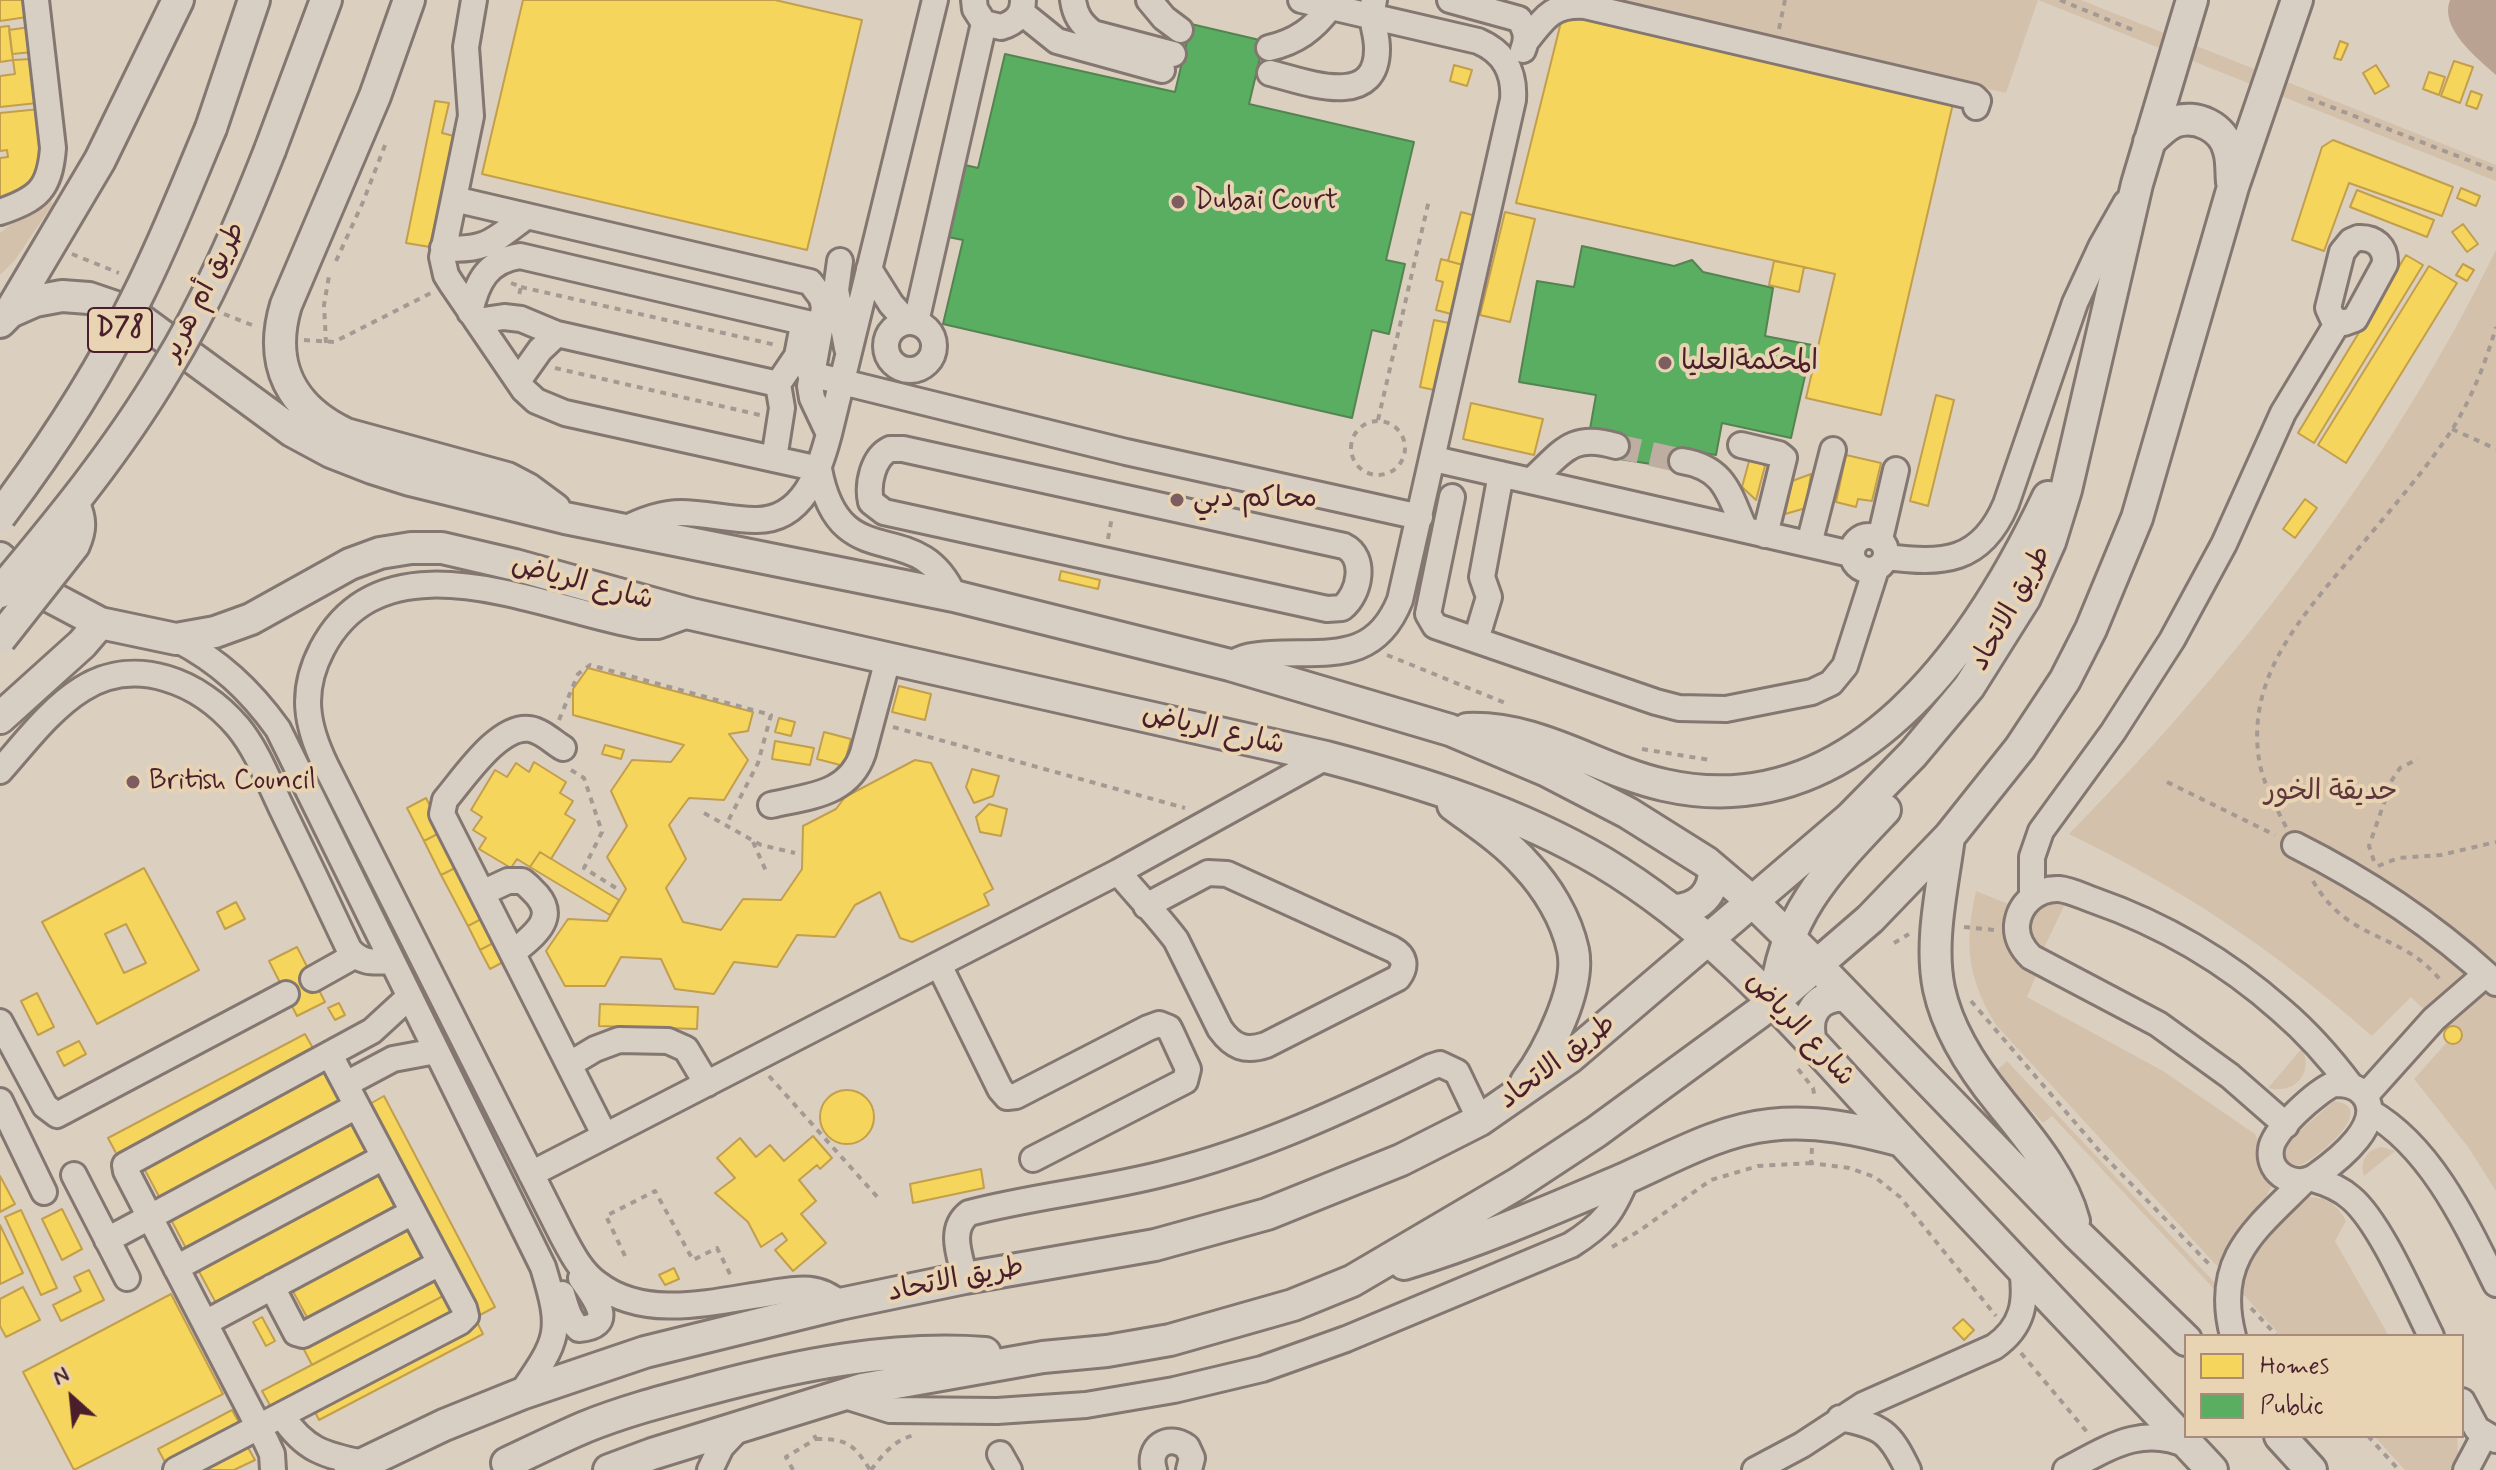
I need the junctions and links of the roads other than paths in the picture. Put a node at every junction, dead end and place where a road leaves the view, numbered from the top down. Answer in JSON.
{"nodes":[{"id":1,"x":36,"y":0,"type":"edge"},
{"id":2,"x":178,"y":0,"type":"edge"},
{"id":3,"x":254,"y":0,"type":"edge"},
{"id":4,"x":326,"y":0,"type":"edge"},
{"id":5,"x":409,"y":0,"type":"edge"},
{"id":6,"x":474,"y":0,"type":"edge"},
{"id":7,"x":935,"y":0,"type":"edge"},
{"id":8,"x":974,"y":0,"type":"edge"},
{"id":9,"x":1073,"y":0,"type":"edge"},
{"id":10,"x":1149,"y":0,"type":"edge"},
{"id":11,"x":1301,"y":0,"type":"edge"},
{"id":12,"x":1450,"y":0,"type":"edge"},
{"id":13,"x":2192,"y":0,"type":"edge"},
{"id":14,"x":2297,"y":0,"type":"edge"},
{"id":15,"x":1024,"y":4,"type":"edge"},
{"id":16,"x":1330,"y":7,"type":"junction"},
{"id":17,"x":1372,"y":8,"type":"edge"},
{"id":18,"x":984,"y":23,"type":"junction"},
{"id":19,"x":1527,"y":40,"type":"junction"},
{"id":20,"x":1269,"y":48,"type":"dead end"},
{"id":21,"x":1172,"y":51,"type":"junction"},
{"id":22,"x":1270,"y":73,"type":"dead end"},
{"id":23,"x":1511,"y":73,"type":"junction"},
{"id":24,"x":1976,"y":107,"type":"dead end"},
{"id":25,"x":2149,"y":142,"type":"junction"},
{"id":26,"x":2137,"y":184,"type":"junction"},
{"id":27,"x":2233,"y":187,"type":"junction"},
{"id":28,"x":454,"y":199,"type":"junction"},
{"id":29,"x":0,"y":212,"type":"edge"},
{"id":30,"x":527,"y":216,"type":"junction"},
{"id":31,"x":443,"y":248,"type":"junction"},
{"id":32,"x":840,"y":261,"type":"dead end"},
{"id":33,"x":869,"y":269,"type":"junction"},
{"id":34,"x":473,"y":316,"type":"junction"},
{"id":35,"x":5,"y":317,"type":"edge"},
{"id":36,"x":2338,"y":322,"type":"dead end"},
{"id":37,"x":812,"y":324,"type":"junction"},
{"id":38,"x":557,"y":334,"type":"junction"},
{"id":39,"x":848,"y":354,"type":"junction"},
{"id":40,"x":810,"y":374,"type":"junction"},
{"id":41,"x":518,"y":381,"type":"junction"},
{"id":42,"x":842,"y":382,"type":"junction"},
{"id":43,"x":778,"y":384,"type":"junction"},
{"id":44,"x":829,"y":434,"type":"junction"},
{"id":45,"x":2080,"y":434,"type":"junction"},
{"id":46,"x":1741,"y":445,"type":"dead end"},
{"id":47,"x":1616,"y":446,"type":"tunnel mouth"},
{"id":48,"x":1833,"y":450,"type":"dead end"},
{"id":49,"x":774,"y":459,"type":"junction"},
{"id":50,"x":1434,"y":459,"type":"junction"},
{"id":51,"x":1682,"y":461,"type":"tunnel mouth"},
{"id":52,"x":819,"y":469,"type":"junction"},
{"id":53,"x":1896,"y":470,"type":"dead end"},
{"id":54,"x":1501,"y":474,"type":"junction"},
{"id":55,"x":1531,"y":481,"type":"junction"},
{"id":56,"x":1264,"y":482,"type":"junction"},
{"id":57,"x":1452,"y":497,"type":"dead end"},
{"id":58,"x":74,"y":504,"type":"junction"},
{"id":59,"x":0,"y":516,"type":"edge"},
{"id":60,"x":1420,"y":517,"type":"junction"},
{"id":61,"x":565,"y":518,"type":"junction"},
{"id":62,"x":1253,"y":526,"type":"junction"},
{"id":63,"x":621,"y":531,"type":"junction"},
{"id":64,"x":1755,"y":532,"type":"junction"},
{"id":65,"x":1809,"y":544,"type":"junction"},
{"id":66,"x":1880,"y":555,"type":"junction"},
{"id":67,"x":0,"y":558,"type":"edge"},
{"id":68,"x":0,"y":592,"type":"edge"},
{"id":69,"x":954,"y":596,"type":"junction"},
{"id":70,"x":691,"y":614,"type":"junction"},
{"id":71,"x":100,"y":623,"type":"junction"},
{"id":72,"x":0,"y":639,"type":"edge"},
{"id":73,"x":176,"y":639,"type":"junction"},
{"id":74,"x":1476,"y":640,"type":"junction"},
{"id":75,"x":888,"y":659,"type":"junction"},
{"id":76,"x":1230,"y":665,"type":"junction"},
{"id":77,"x":1969,"y":687,"type":"junction"},
{"id":78,"x":0,"y":718,"type":"edge"},
{"id":79,"x":1450,"y":730,"type":"junction"},
{"id":80,"x":559,"y":752,"type":"road end"},
{"id":81,"x":1326,"y":757,"type":"junction"},
{"id":82,"x":0,"y":771,"type":"edge"},
{"id":83,"x":1426,"y":784,"type":"junction"},
{"id":84,"x":771,"y":805,"type":"dead end"},
{"id":85,"x":1949,"y":837,"type":"junction"},
{"id":86,"x":2295,"y":845,"type":"road end"},
{"id":87,"x":1714,"y":869,"type":"junction"},
{"id":88,"x":1118,"y":872,"type":"junction"},
{"id":89,"x":482,"y":893,"type":"junction"},
{"id":90,"x":2032,"y":897,"type":"junction"},
{"id":91,"x":1753,"y":902,"type":"junction"},
{"id":92,"x":1146,"y":906,"type":"junction"},
{"id":93,"x":1674,"y":910,"type":"junction"},
{"id":94,"x":1788,"y":936,"type":"junction"},
{"id":95,"x":1709,"y":938,"type":"junction"},
{"id":96,"x":513,"y":953,"type":"junction"},
{"id":97,"x":354,"y":956,"type":"junction"},
{"id":98,"x":391,"y":961,"type":"junction"},
{"id":99,"x":1816,"y":964,"type":"junction"},
{"id":100,"x":939,"y":965,"type":"junction"},
{"id":101,"x":313,"y":979,"type":"dead end"},
{"id":102,"x":2491,"y":979,"type":"edge"},
{"id":103,"x":286,"y":994,"type":"dead end"},
{"id":104,"x":1847,"y":996,"type":"junction"},
{"id":105,"x":409,"y":997,"type":"junction"},
{"id":106,"x":1775,"y":1001,"type":"junction"},
{"id":107,"x":0,"y":1022,"type":"edge"},
{"id":108,"x":1811,"y":1042,"type":"junction"},
{"id":109,"x":436,"y":1051,"type":"junction"},
{"id":110,"x":330,"y":1055,"type":"junction"},
{"id":111,"x":570,"y":1064,"type":"junction"},
{"id":112,"x":346,"y":1084,"type":"junction"},
{"id":113,"x":707,"y":1084,"type":"junction"},
{"id":114,"x":2362,"y":1098,"type":"junction"},
{"id":115,"x":0,"y":1101,"type":"edge"},
{"id":116,"x":357,"y":1106,"type":"junction"},
{"id":117,"x":1492,"y":1112,"type":"junction"},
{"id":118,"x":2286,"y":1125,"type":"junction"},
{"id":119,"x":605,"y":1136,"type":"junction"},
{"id":120,"x":1902,"y":1141,"type":"junction"},
{"id":121,"x":384,"y":1157,"type":"junction"},
{"id":122,"x":1033,"y":1159,"type":"dead end"},
{"id":123,"x":531,"y":1174,"type":"junction"},
{"id":124,"x":74,"y":1175,"type":"dead end"},
{"id":125,"x":1627,"y":1177,"type":"junction"},
{"id":126,"x":2308,"y":1180,"type":"junction"},
{"id":127,"x":44,"y":1192,"type":"dead end"},
{"id":128,"x":413,"y":1212,"type":"junction"},
{"id":129,"x":149,"y":1217,"type":"junction"},
{"id":130,"x":2077,"y":1234,"type":"junction"},
{"id":131,"x":107,"y":1240,"type":"junction"},
{"id":132,"x":574,"y":1257,"type":"junction"},
{"id":133,"x":440,"y":1263,"type":"junction"},
{"id":134,"x":543,"y":1267,"type":"junction"},
{"id":135,"x":176,"y":1268,"type":"junction"},
{"id":136,"x":2022,"y":1269,"type":"junction"},
{"id":137,"x":127,"y":1278,"type":"dead end"},
{"id":138,"x":965,"y":1278,"type":"junction"},
{"id":139,"x":1352,"y":1281,"type":"junction"},
{"id":140,"x":2496,"y":1284,"type":"edge"},
{"id":141,"x":272,"y":1287,"type":"junction"},
{"id":142,"x":840,"y":1304,"type":"junction"},
{"id":143,"x":205,"y":1323,"type":"junction"},
{"id":144,"x":2233,"y":1334,"type":"edge"},
{"id":145,"x":2430,"y":1334,"type":"edge"},
{"id":146,"x":2184,"y":1338,"type":"edge"},
{"id":147,"x":1043,"y":1357,"type":"junction"},
{"id":148,"x":521,"y":1394,"type":"junction"},
{"id":149,"x":842,"y":1395,"type":"junction"},
{"id":150,"x":2464,"y":1405,"type":"edge"},
{"id":151,"x":282,"y":1416,"type":"junction"},
{"id":152,"x":1840,"y":1418,"type":"junction"},
{"id":153,"x":259,"y":1428,"type":"junction"},
{"id":154,"x":738,"y":1429,"type":"junction"},
{"id":155,"x":2282,"y":1438,"type":"edge"},
{"id":156,"x":2490,"y":1438,"type":"edge"},
{"id":157,"x":2189,"y":1446,"type":"junction"},
{"id":158,"x":507,"y":1463,"type":"dead end"},
{"id":159,"x":1150,"y":1464,"type":"edge"},
{"id":160,"x":356,"y":1467,"type":"edge"},
{"id":161,"x":1191,"y":1468,"type":"edge"},
{"id":162,"x":176,"y":1470,"type":"edge"},
{"id":163,"x":273,"y":1470,"type":"edge"},
{"id":164,"x":609,"y":1470,"type":"edge"},
{"id":165,"x":710,"y":1470,"type":"edge"},
{"id":166,"x":1755,"y":1470,"type":"edge"},
{"id":167,"x":1908,"y":1470,"type":"edge"},
{"id":168,"x":2066,"y":1470,"type":"edge"},
{"id":169,"x":2212,"y":1470,"type":"edge"},
{"id":170,"x":2311,"y":1470,"type":"edge"},
{"id":171,"x":2466,"y":1470,"type":"edge"}],
"edges":[{"from":1,"to":29,"type":"street"},
{"from":2,"to":35,"type":"main road"},
{"from":3,"to":59,"type":"main road","name":"طريق أم هرير","number":"D78","bridge":true},
{"from":4,"to":58,"type":"main road","name":"طريق أم هرير","number":"D78","bridge":true},
{"from":5,"to":61,"type":"main road"},
{"from":6,"to":28,"type":"street"},
{"from":7,"to":33,"type":"street"},
{"from":8,"to":18,"type":"street"},
{"from":9,"to":21,"type":"street"},
{"from":10,"to":21,"type":"street"},
{"from":11,"to":16,"type":"street"},
{"from":12,"to":19,"type":"street"},
{"from":13,"to":25,"type":"main road","name":"طريق الاتحاد"},
{"from":14,"to":27,"type":"main road"},
{"from":15,"to":18,"type":"street"},
{"from":15,"to":21,"type":"street"},
{"from":16,"to":17,"type":"street"},
{"from":16,"to":20,"type":"street"},
{"from":17,"to":22,"type":"street"},
{"from":17,"to":23,"type":"street"},
{"from":18,"to":33,"type":"street"},
{"from":19,"to":23,"type":"street"},
{"from":19,"to":24,"type":"street"},
{"from":23,"to":50,"type":"street"},
{"from":25,"to":26,"type":"main road","name":"طريق الاتحاد"},
{"from":25,"to":27,"type":"main road"},
{"from":26,"to":45,"type":"main road","name":"طريق الاتحاد"},
{"from":26,"to":66,"type":"street"},
{"from":27,"to":85,"type":"main road"},
{"from":28,"to":30,"type":"street"},
{"from":28,"to":31,"type":"street"},
{"from":30,"to":31,"type":"street"},
{"from":30,"to":37,"type":"street"},
{"from":31,"to":34,"type":"street"},
{"from":32,"to":39,"type":"street"},
{"from":33,"to":39,"type":"street"},
{"from":34,"to":37,"type":"street"},
{"from":34,"to":38,"type":"street"},
{"from":34,"to":41,"type":"street"},
{"from":35,"to":61,"type":"main road","name":"شارع الرياض"},
{"from":36,"to":90,"type":"street"},
{"from":37,"to":40,"type":"street"},
{"from":37,"to":43,"type":"street"},
{"from":38,"to":41,"type":"street"},
{"from":38,"to":43,"type":"street"},
{"from":39,"to":42,"type":"street"},
{"from":40,"to":42,"type":"street"},
{"from":40,"to":44,"type":"street"},
{"from":41,"to":49,"type":"street"},
{"from":42,"to":44,"type":"street"},
{"from":42,"to":56,"type":"street"},
{"from":43,"to":49,"type":"street"},
{"from":44,"to":52,"type":"street"},
{"from":45,"to":77,"type":"main road","name":"طريق الاتحاد"},
{"from":45,"to":79,"type":"main road"},
{"from":46,"to":64,"type":"street"},
{"from":47,"to":55,"type":"street"},
{"from":48,"to":65,"type":"street"},
{"from":49,"to":52,"type":"street"},
{"from":50,"to":54,"type":"street"},
{"from":50,"to":60,"type":"street"},
{"from":51,"to":64,"type":"street"},
{"from":52,"to":63,"type":"street"},
{"from":52,"to":69,"type":"street"},
{"from":53,"to":66,"type":"street"},
{"from":54,"to":55,"type":"street"},
{"from":54,"to":74,"type":"street"},
{"from":55,"to":64,"type":"street"},
{"from":56,"to":60,"type":"street"},
{"from":56,"to":62,"type":"street"},
{"from":57,"to":74,"type":"street"},
{"from":58,"to":68,"type":"main road","name":"طريق أم هرير","number":"D78","bridge":true},
{"from":58,"to":72,"type":"main road","bridge":true},
{"from":60,"to":76,"type":"street"},
{"from":61,"to":63,"type":"main road","name":"شارع الرياض"},
{"from":62,"to":62,"type":"street"},
{"from":63,"to":69,"type":"main road","name":"شارع الرياض"},
{"from":64,"to":65,"type":"street"},
{"from":65,"to":66,"type":"street"},
{"from":66,"to":74,"type":"street"},
{"from":67,"to":71,"type":"main road","name":"شارع الرياض"},
{"from":69,"to":76,"type":"main road","name":"شارع الرياض"},
{"from":70,"to":73,"type":"main road","name":"شارع الرياض"},
{"from":70,"to":75,"type":"main road","name":"شارع الرياض"},
{"from":70,"to":123,"type":"street"},
{"from":71,"to":73,"type":"main road","name":"شارع الرياض"},
{"from":71,"to":78,"type":"main road"},
{"from":73,"to":98,"type":"street"},
{"from":75,"to":81,"type":"main road","name":"شارع الرياض"},
{"from":75,"to":84,"type":"street"},
{"from":76,"to":79,"type":"main road","name":"شارع الرياض"},
{"from":77,"to":91,"type":"main road","name":"طريق الاتحاد"},
{"from":77,"to":94,"type":"main road"},
{"from":79,"to":87,"type":"main road","name":"شارع الرياض"},
{"from":80,"to":89,"type":"street"},
{"from":81,"to":83,"type":"main road","name":"شارع الرياض"},
{"from":81,"to":88,"type":"street"},
{"from":82,"to":97,"type":"street"},
{"from":83,"to":93,"type":"main road","name":"شارع الرياض"},
{"from":83,"to":117,"type":"main road"},
{"from":85,"to":99,"type":"main road"},
{"from":85,"to":130,"type":"main road"},
{"from":86,"to":102,"type":"street"},
{"from":87,"to":91,"type":"main road","name":"شارع الرياض"},
{"from":87,"to":93,"type":"main road"},
{"from":88,"to":92,"type":"street"},
{"from":88,"to":100,"type":"street"},
{"from":89,"to":96,"type":"street"},
{"from":89,"to":96,"type":"street"},
{"from":90,"to":114,"type":"street"},
{"from":90,"to":118,"type":"street"},
{"from":91,"to":94,"type":"main road","name":"شارع الرياض"},
{"from":91,"to":95,"type":"main road","name":"طريق الاتحاد"},
{"from":92,"to":92,"type":"street"},
{"from":93,"to":95,"type":"main road","name":"شارع الرياض"},
{"from":94,"to":99,"type":"main road","name":"شارع الرياض"},
{"from":94,"to":106,"type":"main road"},
{"from":95,"to":106,"type":"main road","name":"شارع الرياض"},
{"from":95,"to":117,"type":"main road","name":"طريق الاتحاد"},
{"from":96,"to":111,"type":"street"},
{"from":97,"to":98,"type":"street"},
{"from":97,"to":101,"type":"street"},
{"from":98,"to":105,"type":"street"},
{"from":99,"to":104,"type":"main road","name":"شارع الرياض"},
{"from":99,"to":106,"type":"main road"},
{"from":100,"to":113,"type":"street"},
{"from":100,"to":122,"type":"street"},
{"from":102,"to":114,"type":"street"},
{"from":103,"to":107,"type":"street"},
{"from":104,"to":108,"type":"main road"},
{"from":104,"to":130,"type":"main road","name":"شارع الرياض"},
{"from":105,"to":109,"type":"street"},
{"from":105,"to":110,"type":"street"},
{"from":106,"to":108,"type":"main road","name":"شارع الرياض"},
{"from":106,"to":139,"type":"main road"},
{"from":108,"to":120,"type":"main road","name":"شارع الرياض"},
{"from":109,"to":112,"type":"street"},
{"from":109,"to":134,"type":"street"},
{"from":110,"to":112,"type":"street"},
{"from":110,"to":129,"type":"street"},
{"from":111,"to":113,"type":"street"},
{"from":111,"to":119,"type":"street"},
{"from":112,"to":116,"type":"street"},
{"from":113,"to":119,"type":"street"},
{"from":114,"to":118,"type":"street"},
{"from":114,"to":126,"type":"street"},
{"from":114,"to":140,"type":"street"},
{"from":115,"to":127,"type":"street"},
{"from":116,"to":121,"type":"street"},
{"from":116,"to":129,"type":"street"},
{"from":117,"to":138,"type":"main road","name":"طريق الاتحاد"},
{"from":117,"to":138,"type":"street"},
{"from":118,"to":126,"type":"street"},
{"from":119,"to":123,"type":"street"},
{"from":120,"to":125,"type":"main road"},
{"from":120,"to":136,"type":"main road","name":"شارع الرياض"},
{"from":121,"to":128,"type":"street"},
{"from":121,"to":135,"type":"street"},
{"from":123,"to":132,"type":"street"},
{"from":124,"to":131,"type":"street"},
{"from":125,"to":139,"type":"main road"},
{"from":125,"to":149,"type":"street"},
{"from":126,"to":144,"type":"street"},
{"from":126,"to":145,"type":"street"},
{"from":128,"to":133,"type":"street"},
{"from":128,"to":141,"type":"street"},
{"from":129,"to":131,"type":"street"},
{"from":129,"to":135,"type":"street"},
{"from":130,"to":146,"type":"main road","name":"شارع الرياض"},
{"from":131,"to":137,"type":"street"},
{"from":132,"to":134,"type":"street"},
{"from":132,"to":142,"type":"street"},
{"from":133,"to":141,"type":"street"},
{"from":133,"to":151,"type":"street"},
{"from":134,"to":148,"type":"street"},
{"from":135,"to":143,"type":"street"},
{"from":136,"to":152,"type":"street"},
{"from":136,"to":157,"type":"main road","name":"شارع الرياض"},
{"from":138,"to":142,"type":"main road","name":"طريق الاتحاد"},
{"from":139,"to":147,"type":"main road"},
{"from":141,"to":143,"type":"street"},
{"from":142,"to":148,"type":"main road","name":"طريق الاتحاد"},
{"from":143,"to":153,"type":"street"},
{"from":147,"to":149,"type":"main road"},
{"from":147,"to":158,"type":"main road"},
{"from":148,"to":160,"type":"main road","name":"طريق الاتحاد"},
{"from":149,"to":154,"type":"main road"},
{"from":150,"to":156,"type":"street"},
{"from":151,"to":153,"type":"street"},
{"from":151,"to":160,"type":"street"},
{"from":152,"to":166,"type":"street"},
{"from":152,"to":167,"type":"street"},
{"from":153,"to":162,"type":"street"},
{"from":153,"to":163,"type":"street"},
{"from":154,"to":164,"type":"main road"},
{"from":154,"to":165,"type":"street"},
{"from":155,"to":170,"type":"main road"},
{"from":156,"to":171,"type":"street"},
{"from":157,"to":168,"type":"street"},
{"from":157,"to":169,"type":"main road","name":"شارع الرياض"},
{"from":159,"to":161,"type":"street"}]}
